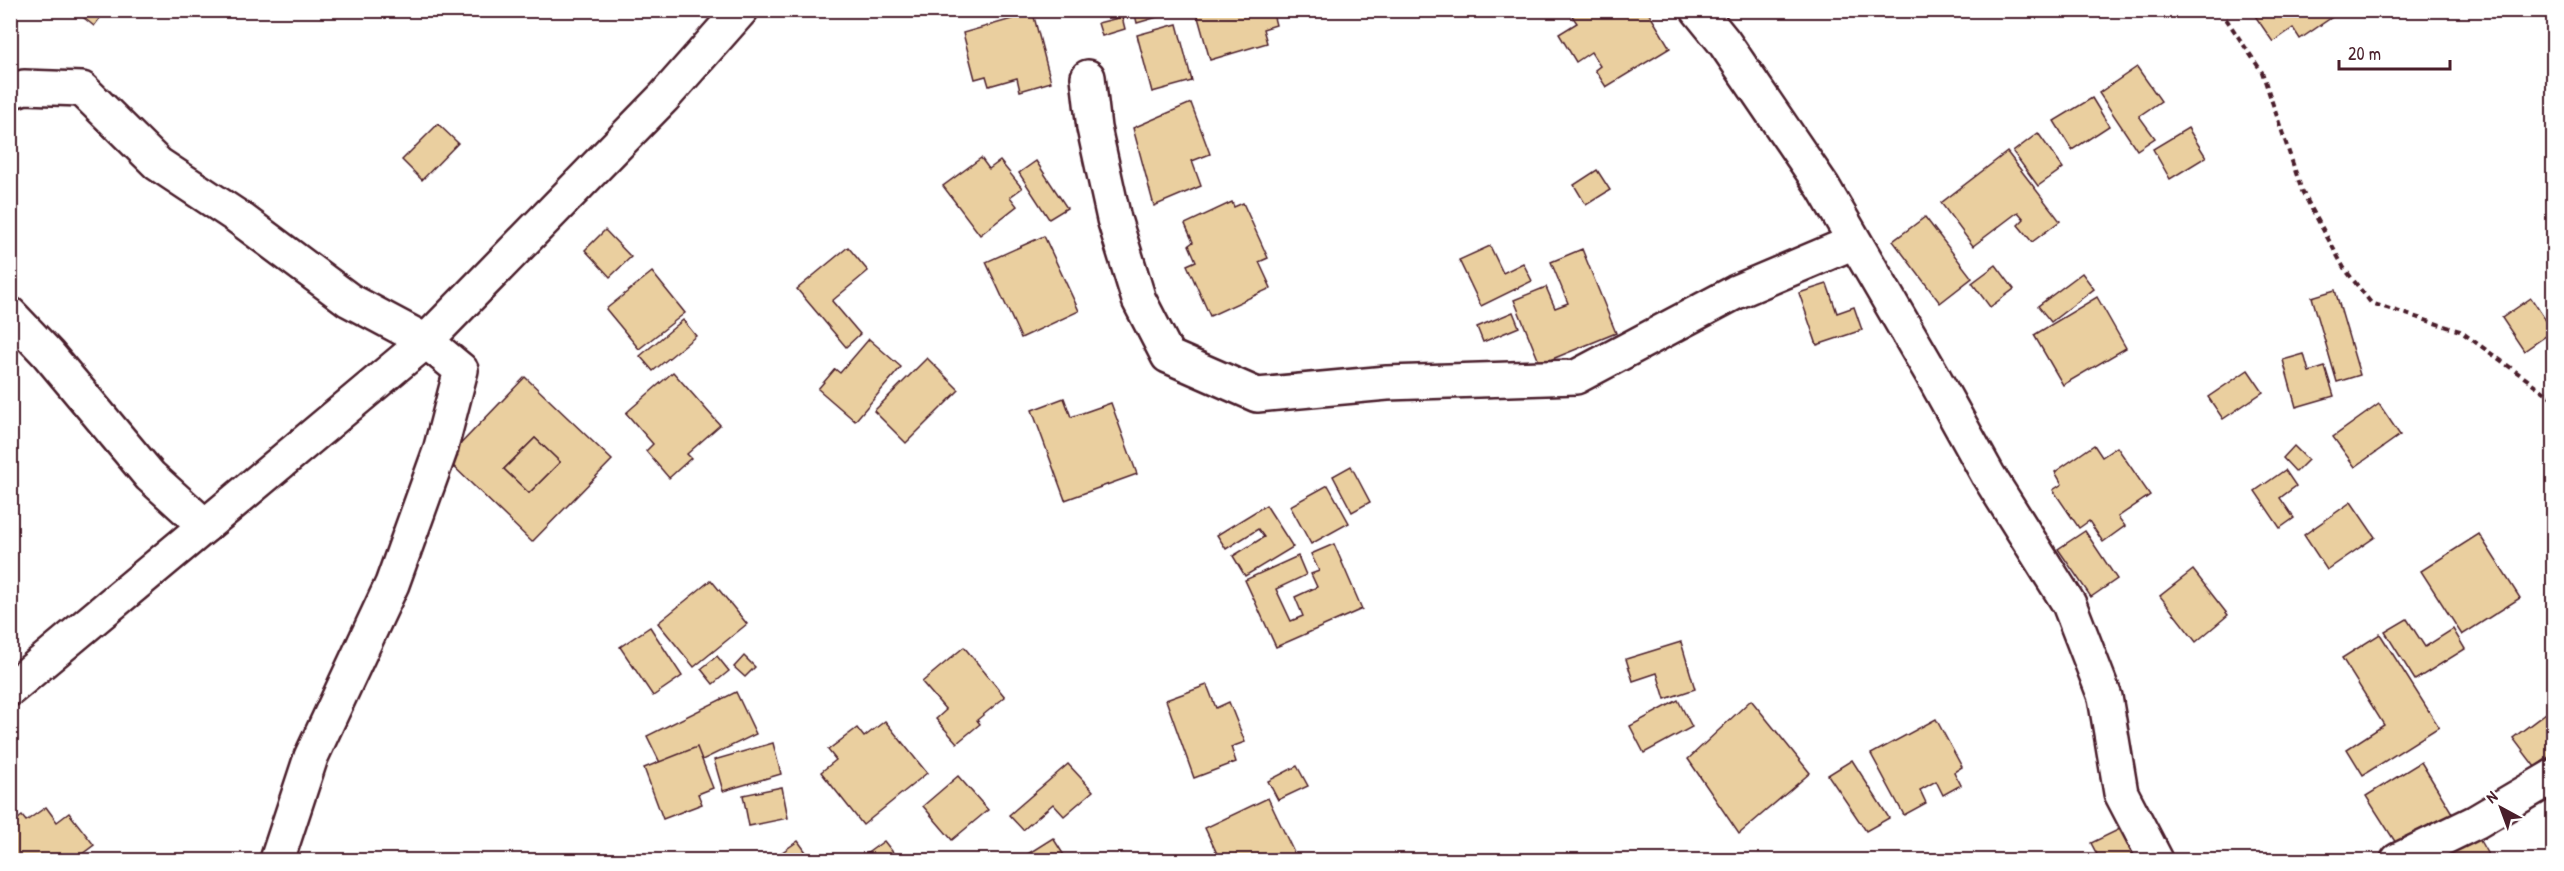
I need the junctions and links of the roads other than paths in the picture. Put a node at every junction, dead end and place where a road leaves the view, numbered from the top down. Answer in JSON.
{"nodes":[{"id":1,"x":741,"y":10,"type":"edge"},
{"id":2,"x":1698,"y":10,"type":"edge"},
{"id":3,"x":1088,"y":77,"type":"dead end"},
{"id":4,"x":10,"y":92,"type":"edge"},
{"id":5,"x":1854,"y":242,"type":"junction"},
{"id":6,"x":10,"y":314,"type":"edge"},
{"id":7,"x":426,"y":341,"type":"junction"},
{"id":8,"x":205,"y":526,"type":"junction"},
{"id":9,"x":10,"y":689,"type":"edge"},
{"id":10,"x":2553,"y":776,"type":"edge"},
{"id":11,"x":277,"y":861,"type":"edge"},
{"id":12,"x":2156,"y":861,"type":"edge"},
{"id":13,"x":2398,"y":861,"type":"edge"}],
"edges":[{"from":1,"to":7,"type":"street"},
{"from":2,"to":5,"type":"street"},
{"from":3,"to":5,"type":"street"},
{"from":4,"to":7,"type":"street"},
{"from":5,"to":12,"type":"street"},
{"from":6,"to":8,"type":"street"},
{"from":7,"to":8,"type":"street"},
{"from":7,"to":11,"type":"street"},
{"from":8,"to":9,"type":"street"},
{"from":10,"to":13,"type":"street"}]}
